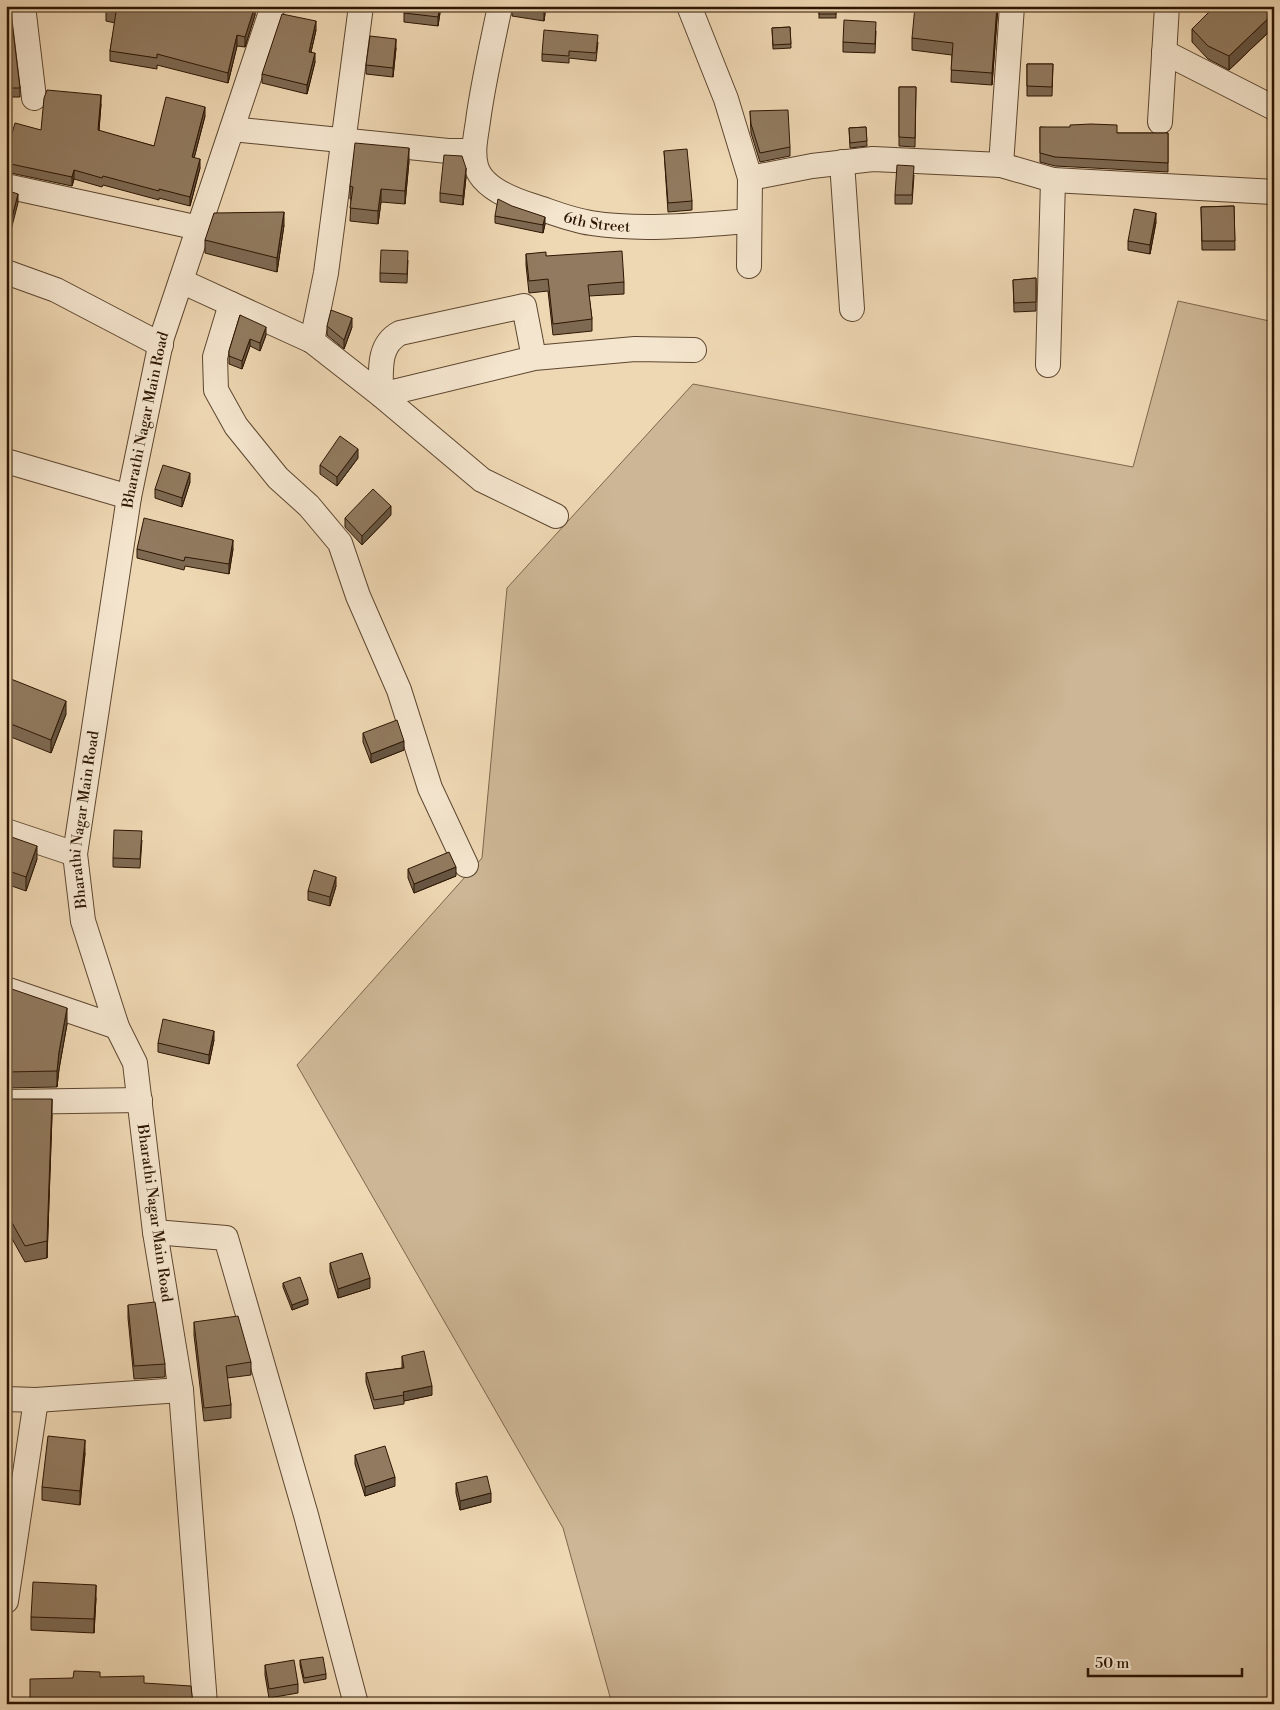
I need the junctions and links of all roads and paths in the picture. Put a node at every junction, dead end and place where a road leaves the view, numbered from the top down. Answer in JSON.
{"nodes":[{"id":1,"x":23,"y":6,"type":"edge"},
{"id":2,"x":273,"y":6,"type":"edge"},
{"id":3,"x":361,"y":6,"type":"edge"},
{"id":4,"x":500,"y":6,"type":"edge"},
{"id":5,"x":689,"y":6,"type":"edge"},
{"id":6,"x":1012,"y":6,"type":"edge"},
{"id":7,"x":1167,"y":6,"type":"edge"},
{"id":8,"x":1164,"y":52,"type":"junction"},
{"id":9,"x":34,"y":98,"type":"dead end"},
{"id":10,"x":1274,"y":108,"type":"edge"},
{"id":11,"x":1160,"y":122,"type":"dead end"},
{"id":12,"x":232,"y":129,"type":"junction"},
{"id":13,"x":342,"y":140,"type":"junction"},
{"id":14,"x":474,"y":151,"type":"junction"},
{"id":15,"x":842,"y":162,"type":"junction"},
{"id":16,"x":1001,"y":165,"type":"junction"},
{"id":17,"x":750,"y":178,"type":"junction"},
{"id":18,"x":1053,"y":180,"type":"junction"},
{"id":19,"x":6,"y":186,"type":"edge"},
{"id":20,"x":1274,"y":192,"type":"edge"},
{"id":21,"x":749,"y":221,"type":"junction"},
{"id":22,"x":199,"y":228,"type":"junction"},
{"id":23,"x":748,"y":266,"type":"dead end"},
{"id":24,"x":6,"y":272,"type":"edge"},
{"id":25,"x":181,"y":281,"type":"junction"},
{"id":26,"x":231,"y":304,"type":"junction"},
{"id":27,"x":852,"y":309,"type":"dead end"},
{"id":28,"x":312,"y":341,"type":"junction"},
{"id":29,"x":160,"y":346,"type":"junction"},
{"id":30,"x":694,"y":350,"type":"dead end"},
{"id":31,"x":534,"y":358,"type":"junction"},
{"id":32,"x":1048,"y":365,"type":"dead end"},
{"id":33,"x":381,"y":395,"type":"junction"},
{"id":34,"x":6,"y":461,"type":"edge"},
{"id":35,"x":129,"y":497,"type":"junction"},
{"id":36,"x":556,"y":516,"type":"dead end"},
{"id":37,"x":6,"y":831,"type":"edge"},
{"id":38,"x":75,"y":854,"type":"junction"},
{"id":39,"x":466,"y":865,"type":"dead end"},
{"id":40,"x":6,"y":989,"type":"edge"},
{"id":41,"x":117,"y":1027,"type":"junction"},
{"id":42,"x":140,"y":1100,"type":"junction"},
{"id":43,"x":6,"y":1102,"type":"edge"},
{"id":44,"x":155,"y":1232,"type":"junction"},
{"id":45,"x":181,"y":1390,"type":"junction"},
{"id":46,"x":6,"y":1399,"type":"edge"},
{"id":47,"x":36,"y":1400,"type":"junction"},
{"id":48,"x":6,"y":1601,"type":"edge"},
{"id":49,"x":205,"y":1704,"type":"edge"},
{"id":50,"x":356,"y":1704,"type":"edge"}],
"edges":[{"from":1,"to":9,"type":"street"},
{"from":2,"to":12,"type":"street","name":"Bharathi Nagar Main Road"},
{"from":3,"to":13,"type":"street"},
{"from":4,"to":14,"type":"street"},
{"from":5,"to":17,"type":"street"},
{"from":6,"to":16,"type":"street"},
{"from":7,"to":8,"type":"street"},
{"from":8,"to":10,"type":"street"},
{"from":8,"to":11,"type":"street"},
{"from":12,"to":13,"type":"street"},
{"from":12,"to":22,"type":"street","name":"Bharathi Nagar Main Road"},
{"from":13,"to":14,"type":"street"},
{"from":13,"to":28,"type":"street"},
{"from":14,"to":21,"type":"street","name":"6th Street"},
{"from":15,"to":16,"type":"street"},
{"from":15,"to":17,"type":"street"},
{"from":15,"to":27,"type":"street"},
{"from":16,"to":18,"type":"street"},
{"from":17,"to":21,"type":"street"},
{"from":18,"to":20,"type":"street"},
{"from":18,"to":32,"type":"street"},
{"from":19,"to":22,"type":"street"},
{"from":21,"to":23,"type":"street"},
{"from":22,"to":25,"type":"street","name":"Bharathi Nagar Main Road"},
{"from":24,"to":29,"type":"street"},
{"from":25,"to":26,"type":"street"},
{"from":25,"to":29,"type":"street","name":"Bharathi Nagar Main Road"},
{"from":26,"to":28,"type":"street"},
{"from":26,"to":39,"type":"street"},
{"from":28,"to":33,"type":"street"},
{"from":29,"to":35,"type":"street","name":"Bharathi Nagar Main Road"},
{"from":30,"to":31,"type":"street"},
{"from":31,"to":33,"type":"street"},
{"from":31,"to":33,"type":"street"},
{"from":33,"to":36,"type":"street"},
{"from":34,"to":35,"type":"street"},
{"from":35,"to":38,"type":"street","name":"Bharathi Nagar Main Road"},
{"from":37,"to":38,"type":"street"},
{"from":38,"to":41,"type":"street","name":"Bharathi Nagar Main Road"},
{"from":40,"to":41,"type":"street"},
{"from":41,"to":42,"type":"street","name":"Bharathi Nagar Main Road"},
{"from":42,"to":43,"type":"street"},
{"from":42,"to":44,"type":"street","name":"Bharathi Nagar Main Road"},
{"from":44,"to":45,"type":"street","name":"Bharathi Nagar Main Road"},
{"from":44,"to":50,"type":"street"},
{"from":45,"to":47,"type":"street"},
{"from":45,"to":49,"type":"street","name":"Bharathi Nagar Main Road"},
{"from":46,"to":47,"type":"street"},
{"from":47,"to":48,"type":"street"}]}
